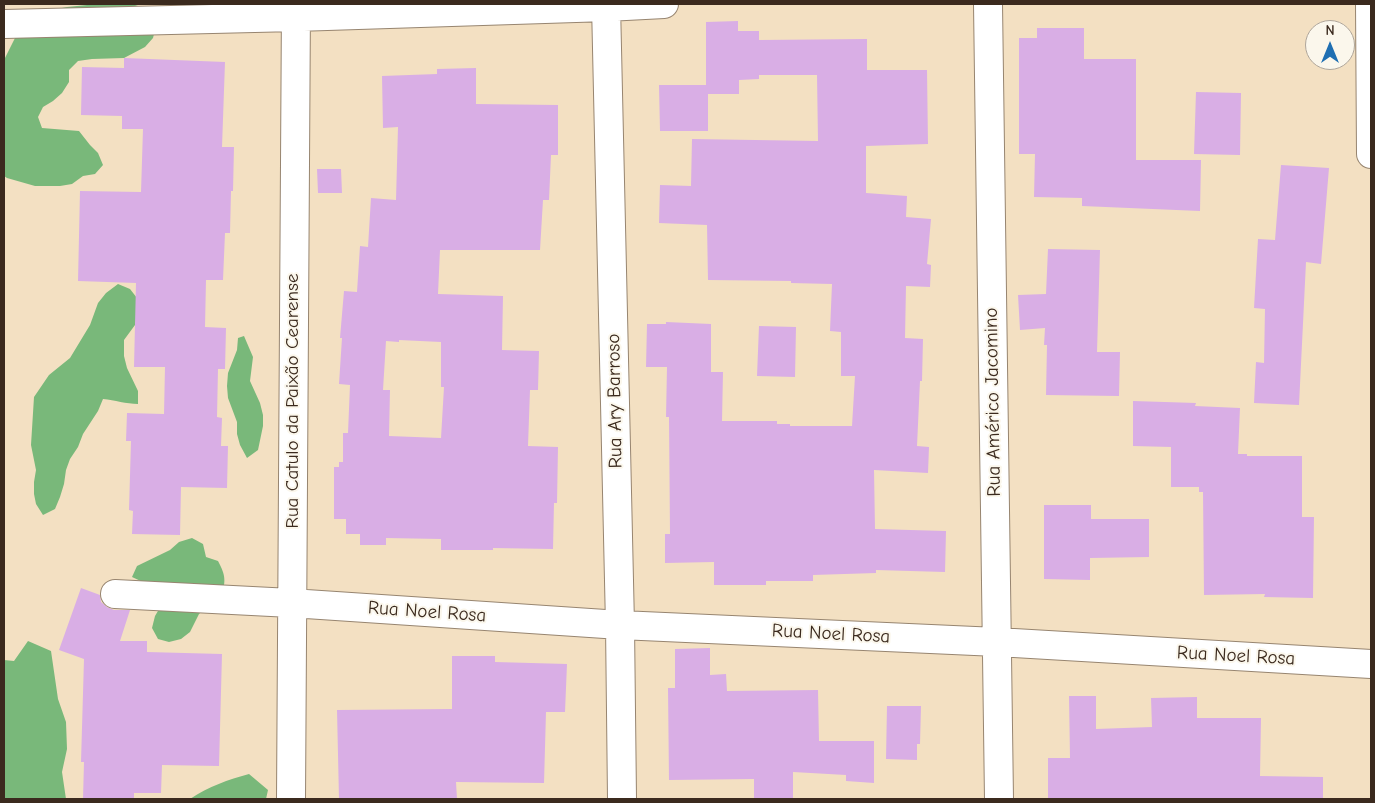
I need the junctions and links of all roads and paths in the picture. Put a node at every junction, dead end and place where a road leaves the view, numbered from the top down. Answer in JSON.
{"nodes":[{"id":1,"x":664,"y":4,"type":"edge"},
{"id":2,"x":988,"y":4,"type":"edge"},
{"id":3,"x":1370,"y":4,"type":"edge"},
{"id":4,"x":606,"y":5,"type":"edge"},
{"id":5,"x":296,"y":10,"type":"edge"},
{"id":6,"x":4,"y":24,"type":"edge"},
{"id":7,"x":1371,"y":154,"type":"edge"},
{"id":8,"x":115,"y":594,"type":"dead end"},
{"id":9,"x":291,"y":603,"type":"junction"},
{"id":10,"x":620,"y":625,"type":"junction"},
{"id":11,"x":997,"y":642,"type":"junction"},
{"id":12,"x":1371,"y":664,"type":"edge"},
{"id":13,"x":291,"y":799,"type":"edge"},
{"id":14,"x":622,"y":799,"type":"edge"},
{"id":15,"x":999,"y":799,"type":"edge"}],
"edges":[{"from":1,"to":4,"type":"street"},
{"from":2,"to":11,"type":"street","name":"Rua Américo Jacomino"},
{"from":3,"to":7,"type":"street"},
{"from":4,"to":5,"type":"street"},
{"from":4,"to":10,"type":"street","name":"Rua Ary Barroso"},
{"from":5,"to":6,"type":"street"},
{"from":5,"to":9,"type":"street","name":"Rua Catulo da Paixão Cearense"},
{"from":8,"to":9,"type":"street","name":"Rua Noel Rosa"},
{"from":9,"to":10,"type":"street","name":"Rua Noel Rosa"},
{"from":9,"to":13,"type":"street","name":"Rua Catulo da Paixão Cearense"},
{"from":10,"to":11,"type":"street","name":"Rua Noel Rosa"},
{"from":10,"to":14,"type":"street","name":"Rua Ary Barroso"},
{"from":11,"to":12,"type":"street","name":"Rua Noel Rosa"},
{"from":11,"to":15,"type":"street","name":"Rua Américo Jacomino"}]}
